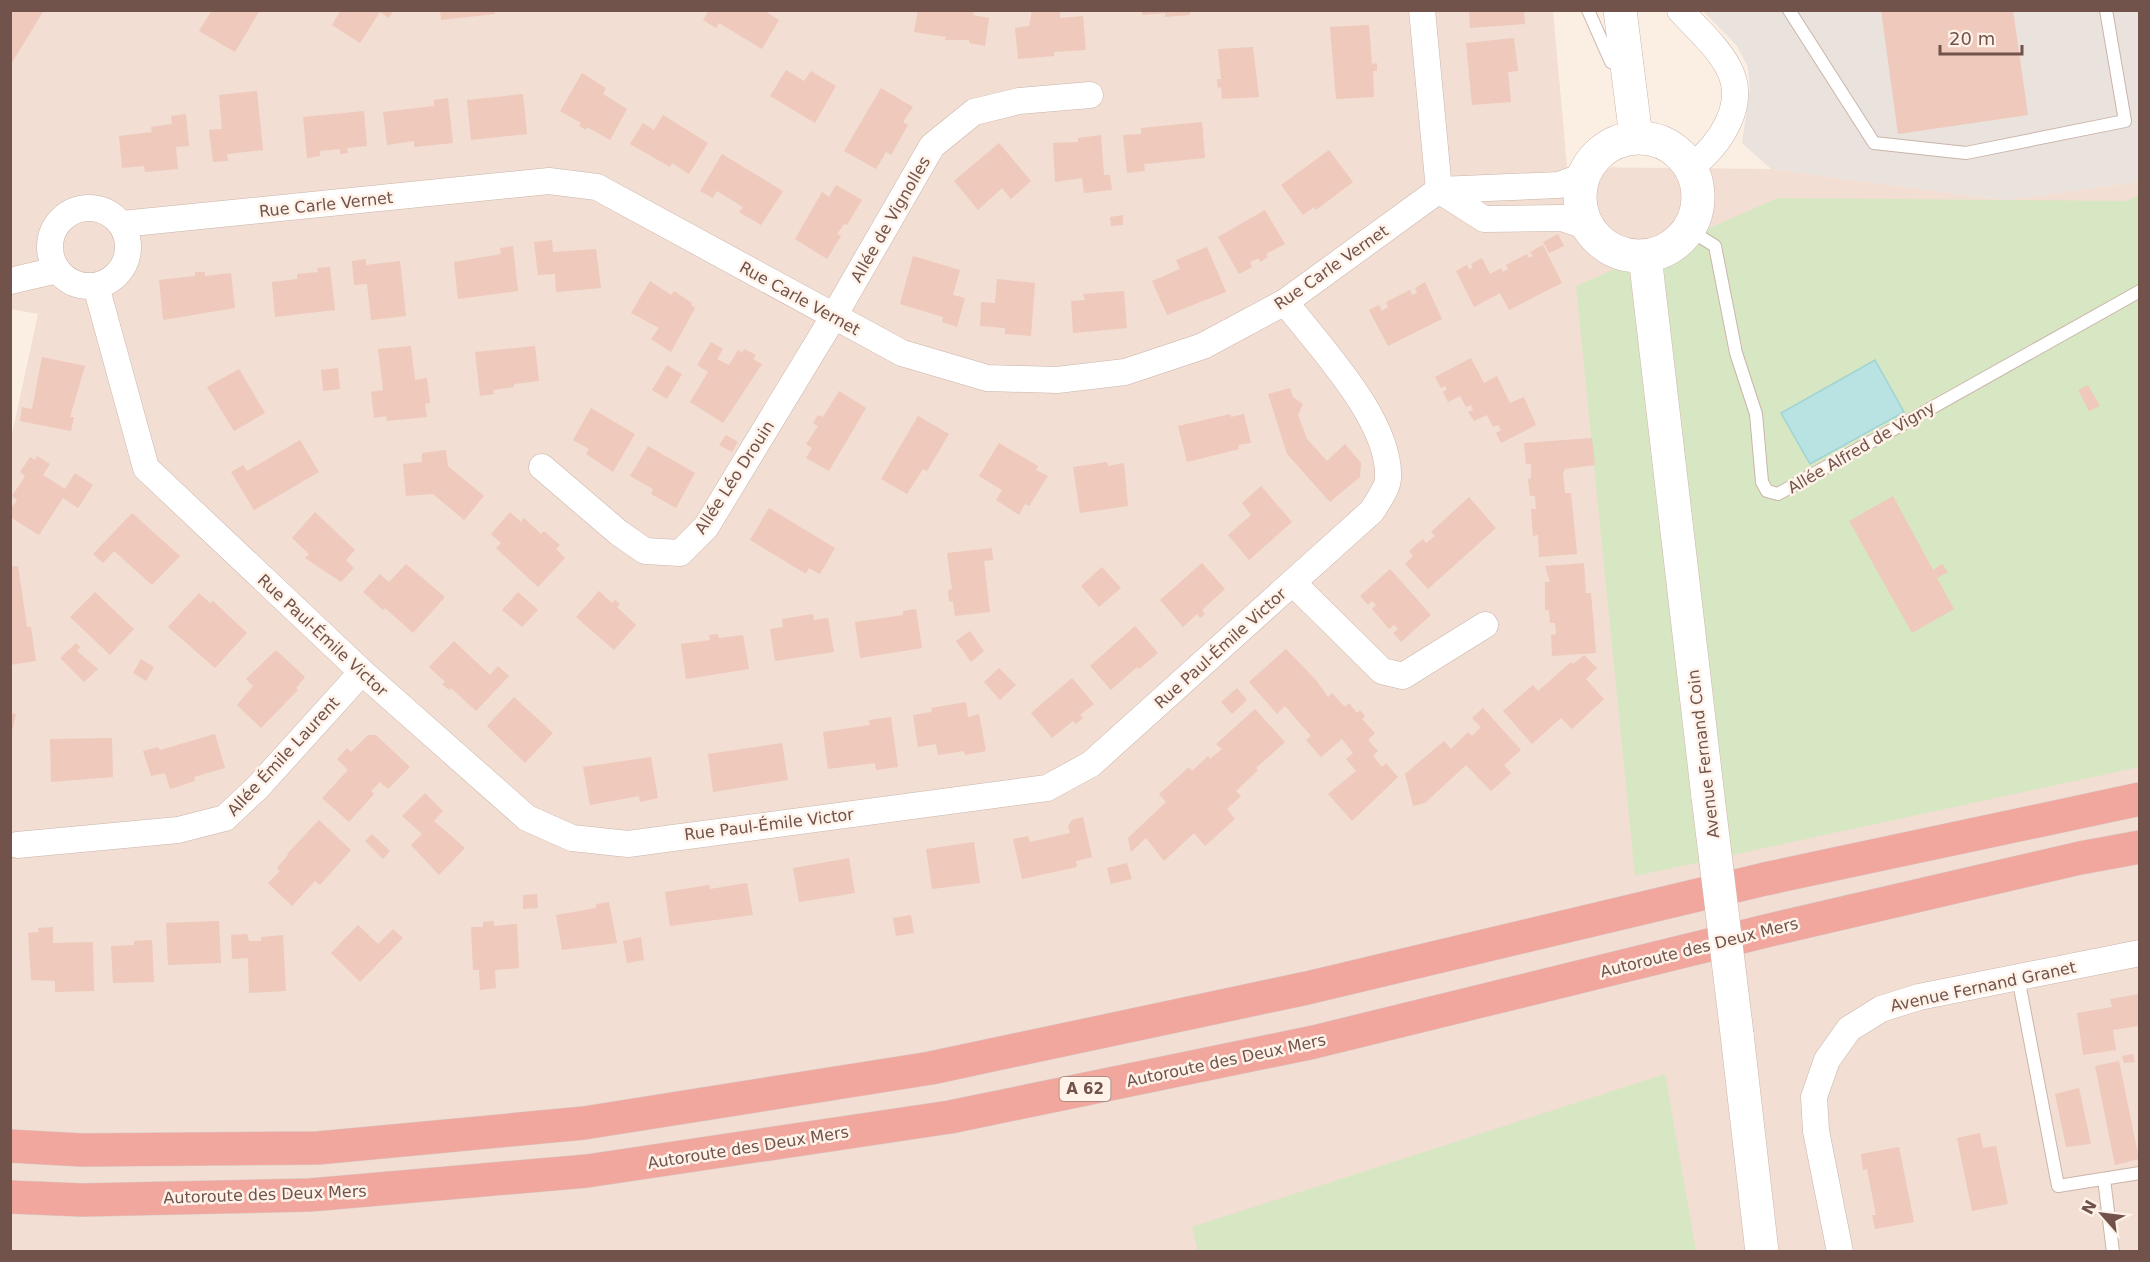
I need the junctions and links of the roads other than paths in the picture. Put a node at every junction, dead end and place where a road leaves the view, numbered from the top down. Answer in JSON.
{"nodes":[{"id":1,"x":1422,"y":10,"type":"edge"},
{"id":2,"x":1588,"y":10,"type":"edge"},
{"id":3,"x":1620,"y":10,"type":"edge"},
{"id":4,"x":1680,"y":10,"type":"edge"},
{"id":5,"x":1789,"y":10,"type":"edge"},
{"id":6,"x":2106,"y":10,"type":"edge"},
{"id":7,"x":1626,"y":69,"type":"junction"},
{"id":8,"x":1090,"y":95,"type":"dead end"},
{"id":9,"x":1636,"y":137,"type":"junction"},
{"id":10,"x":1691,"y":167,"type":"junction"},
{"id":11,"x":1584,"y":176,"type":"junction"},
{"id":12,"x":1439,"y":190,"type":"junction"},
{"id":13,"x":122,"y":224,"type":"junction"},
{"id":14,"x":1588,"y":227,"type":"junction"},
{"id":15,"x":1689,"y":229,"type":"junction"},
{"id":16,"x":1645,"y":256,"type":"junction"},
{"id":17,"x":57,"y":270,"type":"junction"},
{"id":18,"x":10,"y":281,"type":"edge"},
{"id":19,"x":96,"y":286,"type":"junction"},
{"id":20,"x":2139,"y":291,"type":"edge"},
{"id":21,"x":1285,"y":302,"type":"junction"},
{"id":22,"x":834,"y":316,"type":"junction"},
{"id":23,"x":542,"y":467,"type":"dead end"},
{"id":24,"x":1293,"y":583,"type":"junction"},
{"id":25,"x":1485,"y":625,"type":"dead end"},
{"id":26,"x":362,"y":672,"type":"junction"},
{"id":27,"x":2139,"y":799,"type":"edge"},
{"id":28,"x":17,"y":845,"type":"dead end"},
{"id":29,"x":2139,"y":847,"type":"edge"},
{"id":30,"x":2139,"y":953,"type":"edge"},
{"id":31,"x":2018,"y":977,"type":"junction"},
{"id":32,"x":10,"y":1146,"type":"edge"},
{"id":33,"x":2139,"y":1173,"type":"edge"},
{"id":34,"x":2104,"y":1179,"type":"junction"},
{"id":35,"x":10,"y":1197,"type":"edge"},
{"id":36,"x":1762,"y":1251,"type":"edge"},
{"id":37,"x":1840,"y":1251,"type":"edge"},
{"id":38,"x":2114,"y":1251,"type":"edge"}],
"edges":[{"from":1,"to":12,"type":"street"},
{"from":2,"to":7,"type":"lane"},
{"from":3,"to":7,"type":"main road"},
{"from":4,"to":10,"type":"street"},
{"from":5,"to":6,"type":"lane"},
{"from":7,"to":9,"type":"main road"},
{"from":8,"to":22,"type":"street","name":"Allée de Vignolles"},
{"from":9,"to":10,"type":"main road"},
{"from":9,"to":11,"type":"main road"},
{"from":10,"to":15,"type":"main road"},
{"from":11,"to":12,"type":"street"},
{"from":11,"to":14,"type":"main road"},
{"from":12,"to":14,"type":"street"},
{"from":12,"to":21,"type":"street","name":"Rue Carle Vernet"},
{"from":13,"to":17,"type":"street"},
{"from":13,"to":19,"type":"street"},
{"from":13,"to":22,"type":"street","name":"Rue Carle Vernet"},
{"from":14,"to":16,"type":"main road"},
{"from":15,"to":16,"type":"main road"},
{"from":15,"to":20,"type":"lane","name":"Allée Alfred de Vigny"},
{"from":16,"to":36,"type":"main road","name":"Avenue Fernand Coin","bridge":true},
{"from":17,"to":18,"type":"street"},
{"from":17,"to":19,"type":"street"},
{"from":19,"to":26,"type":"street","name":"Rue Paul-Émile Victor"},
{"from":21,"to":22,"type":"street","name":"Rue Carle Vernet"},
{"from":21,"to":24,"type":"street","name":"Rue Paul-Émile Victor"},
{"from":22,"to":23,"type":"street","name":"Allée Léo Drouin"},
{"from":24,"to":25,"type":"street"},
{"from":24,"to":26,"type":"street","name":"Rue Paul-Émile Victor"},
{"from":26,"to":28,"type":"street","name":"Allée Émile Laurent"},
{"from":27,"to":32,"type":"highway"},
{"from":29,"to":35,"type":"highway","name":"Autoroute des Deux Mers","number":"A 62"},
{"from":30,"to":31,"type":"street","name":"Avenue Fernand Granet"},
{"from":31,"to":34,"type":"lane"},
{"from":31,"to":37,"type":"street","name":"Avenue Fernand Granet"},
{"from":33,"to":34,"type":"lane"},
{"from":34,"to":38,"type":"lane"}]}
